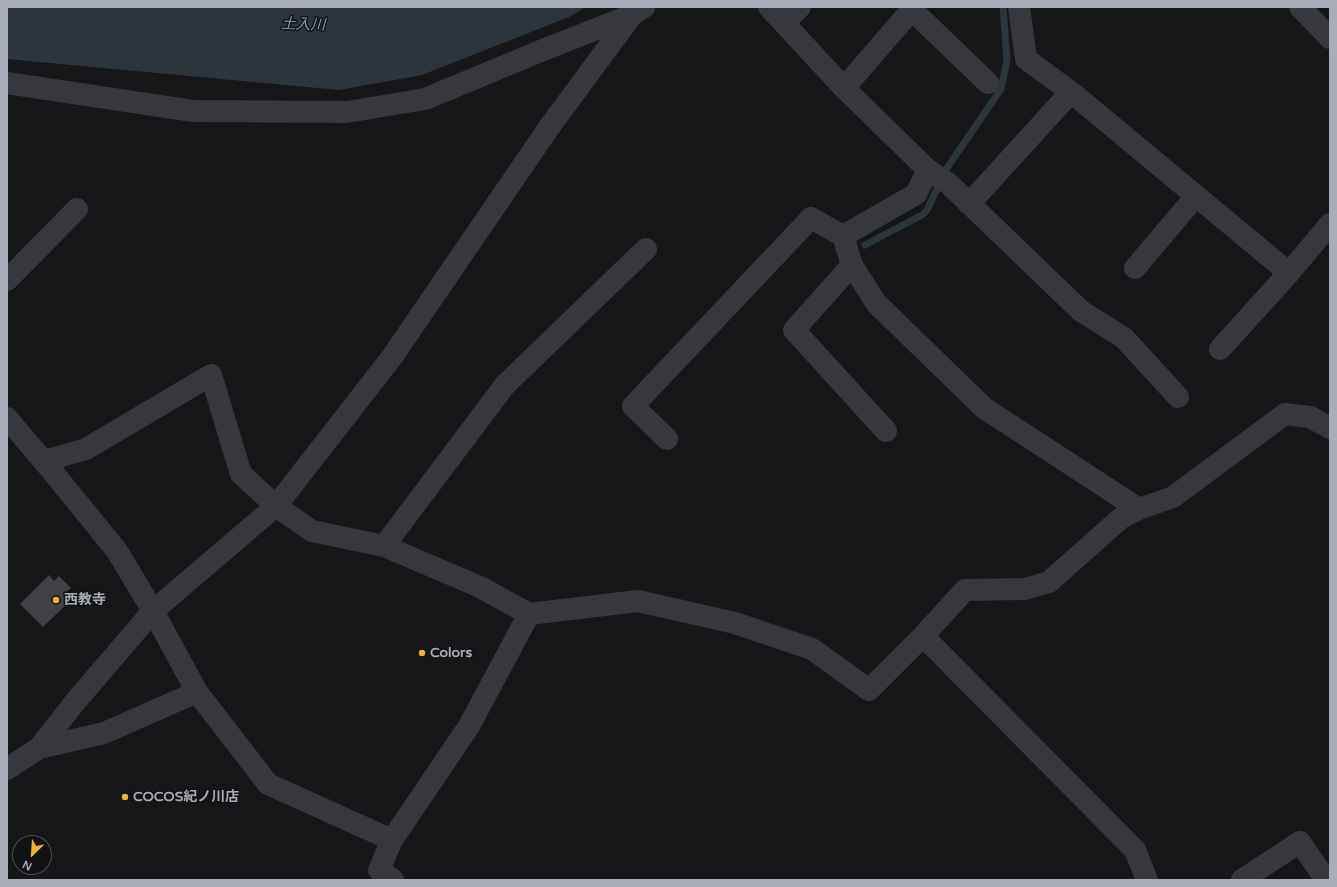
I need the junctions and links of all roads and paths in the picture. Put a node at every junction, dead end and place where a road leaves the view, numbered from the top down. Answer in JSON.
{"nodes":[{"id":1,"x":769,"y":7,"type":"edge"},
{"id":2,"x":800,"y":7,"type":"edge"},
{"id":3,"x":1019,"y":7,"type":"edge"},
{"id":4,"x":1300,"y":7,"type":"edge"},
{"id":5,"x":913,"y":8,"type":"edge"},
{"id":6,"x":638,"y":11,"type":"edge"},
{"id":7,"x":784,"y":23,"type":"junction"},
{"id":8,"x":1330,"y":38,"type":"edge"},
{"id":9,"x":7,"y":83,"type":"edge"},
{"id":10,"x":988,"y":83,"type":"dead end"},
{"id":11,"x":844,"y":88,"type":"junction"},
{"id":12,"x":1071,"y":92,"type":"junction"},
{"id":13,"x":928,"y":170,"type":"junction"},
{"id":14,"x":1196,"y":196,"type":"junction"},
{"id":15,"x":969,"y":204,"type":"junction"},
{"id":16,"x":77,"y":209,"type":"dead end"},
{"id":17,"x":1330,"y":224,"type":"edge"},
{"id":18,"x":843,"y":236,"type":"junction"},
{"id":19,"x":646,"y":249,"type":"dead end"},
{"id":20,"x":852,"y":265,"type":"junction"},
{"id":21,"x":1135,"y":268,"type":"dead end"},
{"id":22,"x":1289,"y":273,"type":"junction"},
{"id":23,"x":7,"y":280,"type":"edge"},
{"id":24,"x":1220,"y":349,"type":"dead end"},
{"id":25,"x":1178,"y":397,"type":"dead end"},
{"id":26,"x":7,"y":418,"type":"edge"},
{"id":27,"x":1330,"y":428,"type":"edge"},
{"id":28,"x":886,"y":431,"type":"dead end"},
{"id":29,"x":667,"y":440,"type":"dead end"},
{"id":30,"x":44,"y":461,"type":"junction"},
{"id":31,"x":276,"y":506,"type":"junction"},
{"id":32,"x":1139,"y":508,"type":"junction"},
{"id":33,"x":384,"y":546,"type":"junction"},
{"id":34,"x":153,"y":610,"type":"junction"},
{"id":35,"x":529,"y":614,"type":"junction"},
{"id":36,"x":923,"y":636,"type":"junction"},
{"id":37,"x":197,"y":692,"type":"junction"},
{"id":38,"x":39,"y":748,"type":"junction"},
{"id":39,"x":7,"y":769,"type":"edge"},
{"id":40,"x":392,"y":840,"type":"junction"},
{"id":41,"x":393,"y":880,"type":"edge"},
{"id":42,"x":1147,"y":880,"type":"edge"},
{"id":43,"x":1242,"y":880,"type":"edge"},
{"id":44,"x":1326,"y":880,"type":"edge"}],
"edges":[{"from":1,"to":7,"type":"street"},
{"from":2,"to":7,"type":"street"},
{"from":3,"to":12,"type":"street"},
{"from":4,"to":8,"type":"street"},
{"from":5,"to":10,"type":"street"},
{"from":5,"to":11,"type":"street"},
{"from":6,"to":9,"type":"street"},
{"from":6,"to":31,"type":"street"},
{"from":7,"to":11,"type":"street"},
{"from":11,"to":13,"type":"street"},
{"from":12,"to":14,"type":"street"},
{"from":12,"to":15,"type":"street"},
{"from":13,"to":15,"type":"street"},
{"from":13,"to":18,"type":"street"},
{"from":14,"to":21,"type":"street"},
{"from":14,"to":22,"type":"street"},
{"from":15,"to":25,"type":"street"},
{"from":16,"to":23,"type":"street"},
{"from":17,"to":22,"type":"street"},
{"from":18,"to":20,"type":"street"},
{"from":18,"to":29,"type":"street"},
{"from":19,"to":33,"type":"street"},
{"from":20,"to":28,"type":"street"},
{"from":20,"to":32,"type":"street"},
{"from":22,"to":24,"type":"street"},
{"from":26,"to":30,"type":"street"},
{"from":27,"to":32,"type":"street"},
{"from":30,"to":31,"type":"street"},
{"from":30,"to":34,"type":"street"},
{"from":31,"to":33,"type":"street"},
{"from":31,"to":34,"type":"street"},
{"from":32,"to":36,"type":"street"},
{"from":33,"to":35,"type":"street"},
{"from":34,"to":37,"type":"street"},
{"from":34,"to":38,"type":"street"},
{"from":35,"to":36,"type":"street"},
{"from":35,"to":40,"type":"street"},
{"from":36,"to":42,"type":"street"},
{"from":37,"to":38,"type":"street"},
{"from":37,"to":40,"type":"street"},
{"from":38,"to":39,"type":"street"},
{"from":40,"to":41,"type":"street"},
{"from":43,"to":44,"type":"street"}]}
